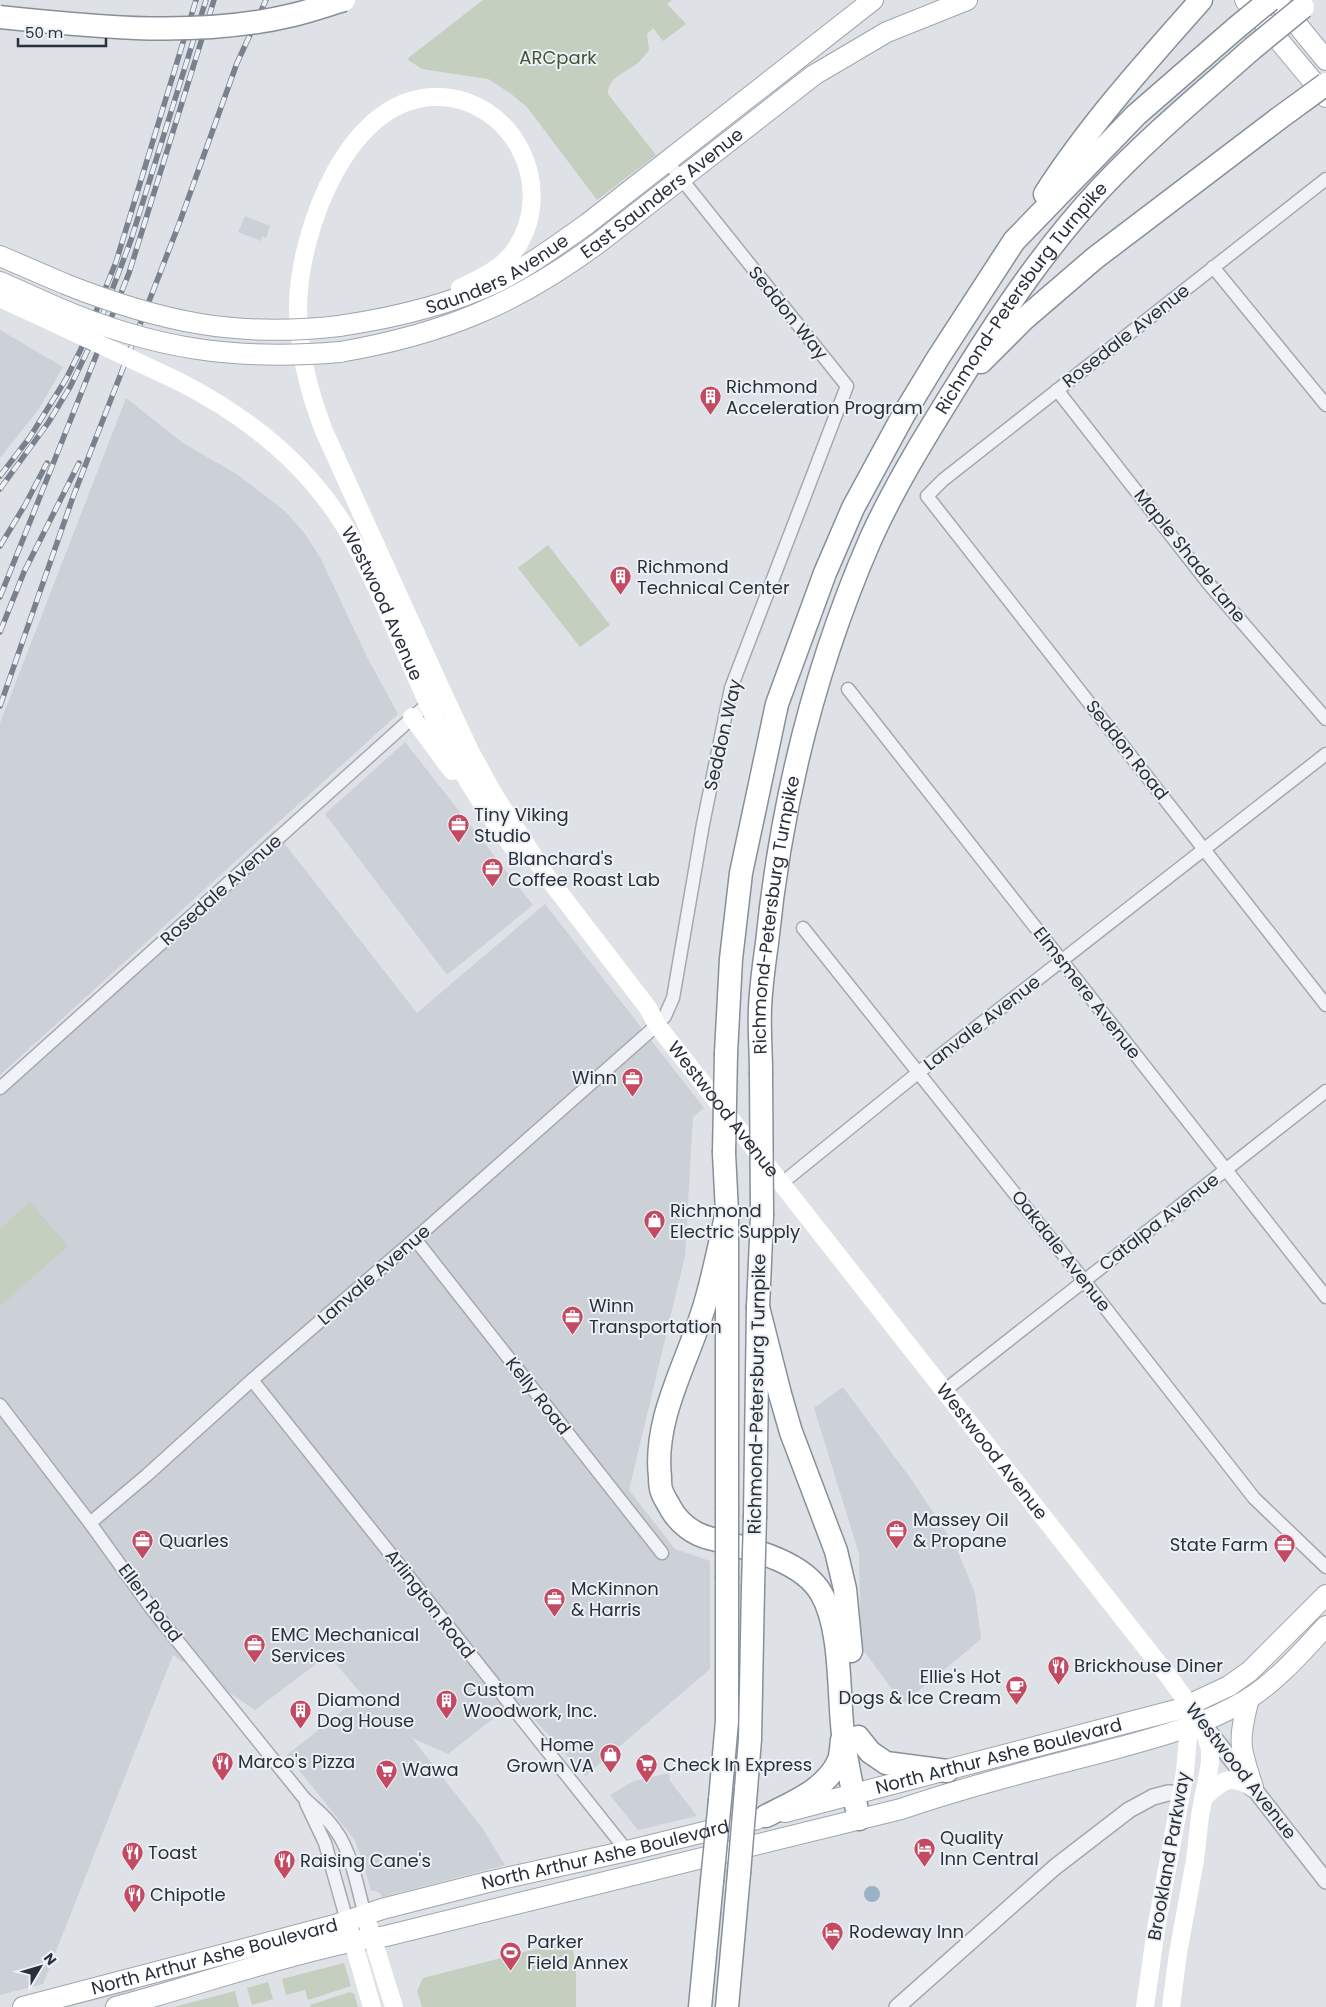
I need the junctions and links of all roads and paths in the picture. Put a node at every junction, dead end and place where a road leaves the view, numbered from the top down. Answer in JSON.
{"nodes":[{"id":1,"x":344,"y":0,"type":"edge"},
{"id":2,"x":873,"y":0,"type":"edge"},
{"id":3,"x":967,"y":0,"type":"edge"},
{"id":4,"x":1244,"y":0,"type":"edge"},
{"id":5,"x":1270,"y":0,"type":"edge"},
{"id":6,"x":1276,"y":0,"type":"edge"},
{"id":7,"x":1200,"y":1,"type":"edge"},
{"id":8,"x":1307,"y":3,"type":"edge"},
{"id":9,"x":0,"y":17,"type":"edge"},
{"id":10,"x":1326,"y":60,"type":"edge"},
{"id":11,"x":1326,"y":84,"type":"edge"},
{"id":12,"x":1326,"y":97,"type":"edge"},
{"id":13,"x":667,"y":161,"type":"junction"},
{"id":14,"x":681,"y":178,"type":"junction"},
{"id":15,"x":1326,"y":178,"type":"edge"},
{"id":16,"x":1014,"y":241,"type":"junction"},
{"id":17,"x":0,"y":256,"type":"edge"},
{"id":18,"x":1213,"y":267,"type":"junction"},
{"id":19,"x":0,"y":282,"type":"edge"},
{"id":20,"x":0,"y":298,"type":"edge"},
{"id":21,"x":54,"y":314,"type":"junction"},
{"id":22,"x":402,"y":314,"type":"junction"},
{"id":23,"x":954,"y":390,"type":"junction"},
{"id":24,"x":1057,"y":390,"type":"junction"},
{"id":25,"x":1326,"y":405,"type":"edge"},
{"id":26,"x":927,"y":496,"type":"joint"},
{"id":27,"x":848,"y":689,"type":"dead end"},
{"id":28,"x":442,"y":691,"type":"junction"},
{"id":29,"x":428,"y":703,"type":"junction"},
{"id":30,"x":412,"y":717,"type":"junction"},
{"id":31,"x":1326,"y":719,"type":"edge"},
{"id":32,"x":1326,"y":754,"type":"edge"},
{"id":33,"x":491,"y":817,"type":"junction"},
{"id":34,"x":1205,"y":849,"type":"junction"},
{"id":35,"x":803,"y":928,"type":"dead end"},
{"id":36,"x":1061,"y":961,"type":"junction"},
{"id":37,"x":1326,"y":1005,"type":"edge"},
{"id":38,"x":657,"y":1024,"type":"junction"},
{"id":39,"x":919,"y":1072,"type":"junction"},
{"id":40,"x":0,"y":1088,"type":"edge"},
{"id":41,"x":1326,"y":1091,"type":"edge"},
{"id":42,"x":1226,"y":1170,"type":"junction"},
{"id":43,"x":782,"y":1183,"type":"junction"},
{"id":44,"x":728,"y":1212,"type":"junction"},
{"id":45,"x":415,"y":1239,"type":"junction"},
{"id":46,"x":1084,"y":1281,"type":"junction"},
{"id":47,"x":1326,"y":1297,"type":"edge"},
{"id":48,"x":758,"y":1306,"type":"junction"},
{"id":49,"x":252,"y":1380,"type":"junction"},
{"id":50,"x":944,"y":1391,"type":"junction"},
{"id":51,"x":0,"y":1405,"type":"edge"},
{"id":52,"x":90,"y":1523,"type":"junction"},
{"id":53,"x":662,"y":1553,"type":"dead end"},
{"id":54,"x":1326,"y":1567,"type":"edge"},
{"id":55,"x":1326,"y":1595,"type":"edge"},
{"id":56,"x":1326,"y":1626,"type":"edge"},
{"id":57,"x":1249,"y":1698,"type":"junction"},
{"id":58,"x":1190,"y":1705,"type":"junction"},
{"id":59,"x":1196,"y":1725,"type":"junction"},
{"id":60,"x":850,"y":1736,"type":"junction"},
{"id":61,"x":947,"y":1771,"type":"junction"},
{"id":62,"x":1253,"y":1787,"type":"junction"},
{"id":63,"x":859,"y":1793,"type":"junction"},
{"id":64,"x":1180,"y":1793,"type":"junction"},
{"id":65,"x":304,"y":1798,"type":"junction"},
{"id":66,"x":1203,"y":1798,"type":"junction"},
{"id":67,"x":766,"y":1816,"type":"junction"},
{"id":68,"x":864,"y":1818,"type":"junction"},
{"id":69,"x":627,"y":1851,"type":"junction"},
{"id":70,"x":1326,"y":1881,"type":"edge"},
{"id":71,"x":510,"y":1904,"type":"junction"},
{"id":72,"x":356,"y":1918,"type":"junction"},
{"id":73,"x":362,"y":1940,"type":"junction"},
{"id":74,"x":23,"y":2007,"type":"edge"},
{"id":75,"x":116,"y":2007,"type":"edge"},
{"id":76,"x":372,"y":2007,"type":"edge"},
{"id":77,"x":394,"y":2007,"type":"edge"},
{"id":78,"x":700,"y":2007,"type":"edge"},
{"id":79,"x":727,"y":2007,"type":"edge"},
{"id":80,"x":897,"y":2007,"type":"edge"},
{"id":81,"x":1145,"y":2007,"type":"edge"},
{"id":82,"x":1170,"y":2007,"type":"edge"}],
"edges":[{"from":1,"to":9,"type":"highway","bridge":true},
{"from":2,"to":13,"type":"main road","name":"Saunders Avenue"},
{"from":3,"to":14,"type":"main road","name":"East Saunders Avenue"},
{"from":4,"to":12,"type":"main road"},
{"from":5,"to":16,"type":"highway","name":"Richmond-Petersburg Turnpike","bridge":true},
{"from":6,"to":10,"type":"main road"},
{"from":7,"to":16,"type":"highway"},
{"from":8,"to":23,"type":"highway","name":"Richmond-Petersburg Turnpike","bridge":true},
{"from":11,"to":23,"type":"highway","bridge":true},
{"from":13,"to":14,"type":"street","name":"Seddon Way"},
{"from":13,"to":22,"type":"main road","name":"Saunders Avenue"},
{"from":14,"to":21,"type":"main road","name":"East Saunders Avenue","bridge":true},
{"from":14,"to":38,"type":"street","name":"Seddon Way"},
{"from":15,"to":18,"type":"street","name":"Rosedale Avenue"},
{"from":16,"to":44,"type":"highway","name":"Richmond-Petersburg Turnpike","bridge":true},
{"from":17,"to":22,"type":"main road","name":"Saunders Avenue","bridge":true},
{"from":18,"to":24,"type":"street","name":"Rosedale Avenue"},
{"from":18,"to":25,"type":"street"},
{"from":19,"to":21,"type":"main road","name":"Westwood Avenue"},
{"from":20,"to":21,"type":"main road","name":"Westwood Avenue"},
{"from":21,"to":29,"type":"main road","name":"Westwood Avenue","bridge":true},
{"from":22,"to":28,"type":"main road","name":"Westwood Avenue"},
{"from":23,"to":48,"type":"highway","name":"Richmond-Petersburg Turnpike","bridge":true},
{"from":24,"to":26,"type":"street","name":"Rosedale Avenue"},
{"from":24,"to":31,"type":"street","name":"Maple Shade Lane"},
{"from":26,"to":34,"type":"street","name":"Seddon Road"},
{"from":27,"to":36,"type":"street","name":"Elmsmere Avenue"},
{"from":28,"to":29,"type":"street","name":"Rosedale Avenue"},
{"from":28,"to":38,"type":"main road","name":"Westwood Avenue"},
{"from":29,"to":30,"type":"street","name":"Rosedale Avenue"},
{"from":29,"to":33,"type":"main road","name":"Westwood Avenue"},
{"from":30,"to":33,"type":"main road"},
{"from":30,"to":40,"type":"street","name":"Rosedale Avenue"},
{"from":32,"to":34,"type":"street","name":"Lanvale Avenue"},
{"from":33,"to":38,"type":"main road","name":"Westwood Avenue"},
{"from":34,"to":36,"type":"street","name":"Lanvale Avenue"},
{"from":34,"to":37,"type":"street","name":"Seddon Road"},
{"from":35,"to":39,"type":"street","name":"Oakdale Avenue"},
{"from":36,"to":39,"type":"street","name":"Lanvale Avenue"},
{"from":36,"to":42,"type":"street","name":"Elmsmere Avenue"},
{"from":38,"to":43,"type":"main road","name":"Westwood Avenue"},
{"from":38,"to":45,"type":"street","name":"Lanvale Avenue"},
{"from":39,"to":43,"type":"street","name":"Lanvale Avenue"},
{"from":39,"to":46,"type":"street","name":"Oakdale Avenue"},
{"from":41,"to":42,"type":"street","name":"Catalpa Avenue"},
{"from":42,"to":46,"type":"street","name":"Catalpa Avenue"},
{"from":42,"to":47,"type":"street","name":"Elmsmere Avenue"},
{"from":43,"to":50,"type":"main road","name":"Westwood Avenue"},
{"from":44,"to":60,"type":"highway"},
{"from":44,"to":78,"type":"highway","name":"Richmond-Petersburg Turnpike","bridge":true},
{"from":45,"to":49,"type":"street","name":"Lanvale Avenue"},
{"from":45,"to":53,"type":"street","name":"Kelly Road"},
{"from":46,"to":50,"type":"street","name":"Catalpa Avenue"},
{"from":46,"to":54,"type":"street","name":"Oakdale Avenue"},
{"from":48,"to":60,"type":"highway"},
{"from":48,"to":79,"type":"highway","name":"Richmond-Petersburg Turnpike","bridge":true},
{"from":49,"to":52,"type":"street","name":"Lanvale Avenue"},
{"from":49,"to":69,"type":"street","name":"Arlington Road"},
{"from":50,"to":58,"type":"main road","name":"Westwood Avenue"},
{"from":51,"to":52,"type":"street","name":"Ellen Road"},
{"from":52,"to":65,"type":"street","name":"Ellen Road"},
{"from":55,"to":58,"type":"main road","name":"North Arthur Ashe Boulevard"},
{"from":56,"to":57,"type":"main road","name":"North Arthur Ashe Boulevard"},
{"from":57,"to":59,"type":"main road","name":"North Arthur Ashe Boulevard"},
{"from":57,"to":62,"type":"main road"},
{"from":58,"to":59,"type":"main road","name":"Brookland Parkway"},
{"from":58,"to":61,"type":"main road","name":"North Arthur Ashe Boulevard"},
{"from":59,"to":62,"type":"street","name":"Westwood Avenue"},
{"from":59,"to":64,"type":"main road","name":"Brookland Parkway"},
{"from":59,"to":66,"type":"main road","name":"Brookland Parkway"},
{"from":59,"to":68,"type":"main road","name":"North Arthur Ashe Boulevard"},
{"from":60,"to":61,"type":"highway"},
{"from":60,"to":63,"type":"highway"},
{"from":60,"to":67,"type":"highway"},
{"from":61,"to":63,"type":"main road","name":"North Arthur Ashe Boulevard"},
{"from":62,"to":66,"type":"main road"},
{"from":62,"to":70,"type":"street","name":"Westwood Avenue"},
{"from":63,"to":67,"type":"main road","name":"North Arthur Ashe Boulevard"},
{"from":63,"to":68,"type":"highway"},
{"from":64,"to":80,"type":"street"},
{"from":64,"to":81,"type":"main road","name":"Brookland Parkway"},
{"from":65,"to":72,"type":"street","name":"Ellen Road"},
{"from":65,"to":72,"type":"street","name":"Ellen Road"},
{"from":66,"to":82,"type":"main road","name":"Brookland Parkway"},
{"from":67,"to":69,"type":"main road","name":"North Arthur Ashe Boulevard"},
{"from":68,"to":71,"type":"main road","name":"North Arthur Ashe Boulevard"},
{"from":69,"to":71,"type":"main road"},
{"from":69,"to":72,"type":"main road","name":"North Arthur Ashe Boulevard"},
{"from":71,"to":73,"type":"main road","name":"North Arthur Ashe Boulevard"},
{"from":72,"to":73,"type":"main road"},
{"from":72,"to":74,"type":"main road","name":"North Arthur Ashe Boulevard"},
{"from":73,"to":75,"type":"main road","name":"North Arthur Ashe Boulevard"},
{"from":73,"to":76,"type":"main road"},
{"from":73,"to":77,"type":"main road"}]}
